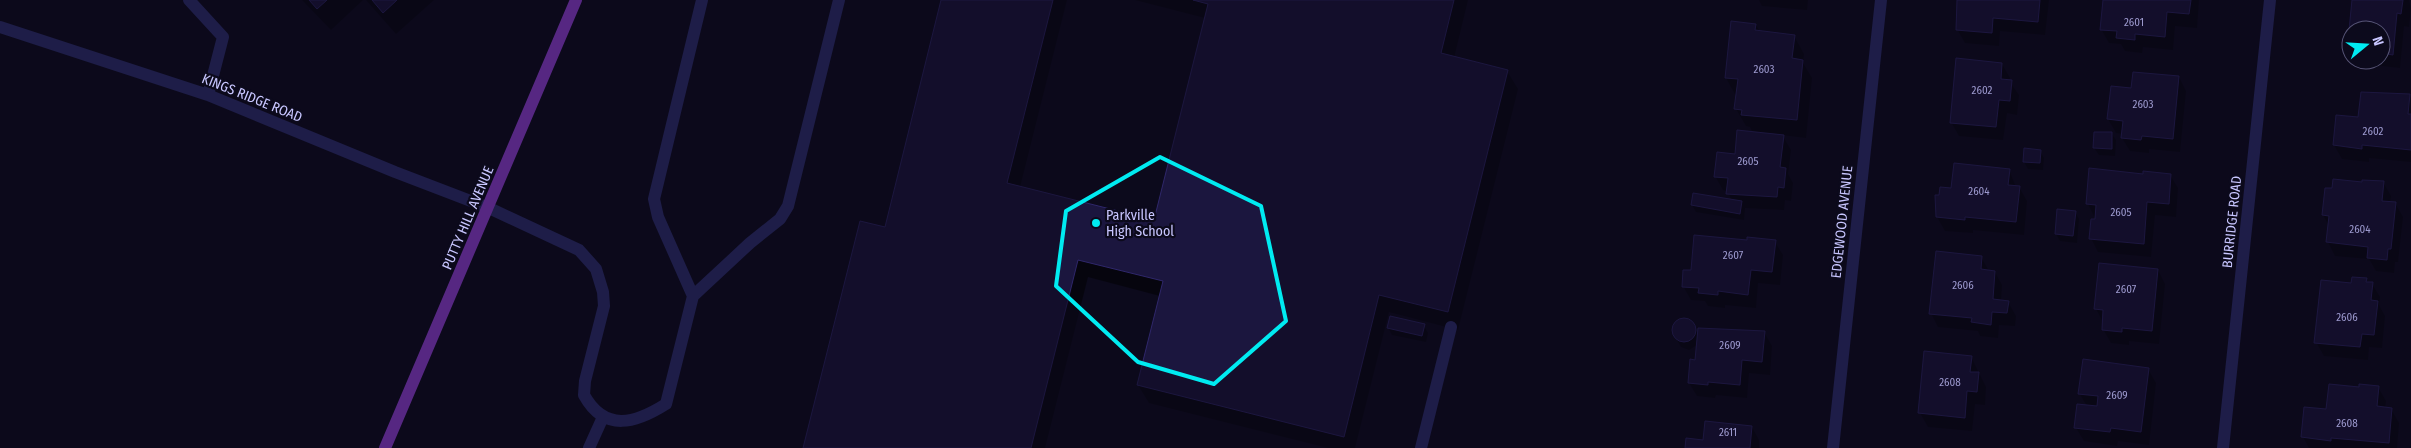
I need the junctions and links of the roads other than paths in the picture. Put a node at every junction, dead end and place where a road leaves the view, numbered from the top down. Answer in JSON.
{"nodes":[{"id":1,"x":189,"y":0,"type":"edge"},
{"id":2,"x":576,"y":0,"type":"edge"},
{"id":3,"x":702,"y":0,"type":"edge"},
{"id":4,"x":840,"y":0,"type":"edge"},
{"id":5,"x":1881,"y":0,"type":"edge"},
{"id":6,"x":2270,"y":0,"type":"edge"},
{"id":7,"x":0,"y":27,"type":"edge"},
{"id":8,"x":208,"y":95,"type":"junction"},
{"id":9,"x":489,"y":208,"type":"junction"},
{"id":10,"x":692,"y":296,"type":"junction"},
{"id":11,"x":1451,"y":326,"type":"dead end"},
{"id":12,"x":603,"y":417,"type":"junction"},
{"id":13,"x":385,"y":448,"type":"edge"},
{"id":14,"x":589,"y":448,"type":"edge"},
{"id":15,"x":1420,"y":448,"type":"edge"},
{"id":16,"x":1833,"y":448,"type":"edge"},
{"id":17,"x":2223,"y":448,"type":"edge"}],
"edges":[{"from":1,"to":8,"type":"street"},
{"from":2,"to":9,"type":"main road","name":"PUTTY HILL AVENUE"},
{"from":3,"to":10,"type":"street"},
{"from":4,"to":10,"type":"street"},
{"from":5,"to":16,"type":"street","name":"EDGEWOOD AVENUE"},
{"from":6,"to":17,"type":"street","name":"BURRIDGE ROAD"},
{"from":7,"to":8,"type":"street","name":"KINGS RIDGE ROAD"},
{"from":8,"to":9,"type":"street","name":"KINGS RIDGE ROAD"},
{"from":9,"to":12,"type":"street","name":"KINGS RIDGE ROAD"},
{"from":9,"to":13,"type":"main road","name":"PUTTY HILL AVENUE"},
{"from":10,"to":12,"type":"street"},
{"from":11,"to":15,"type":"street"},
{"from":12,"to":14,"type":"street"}]}
